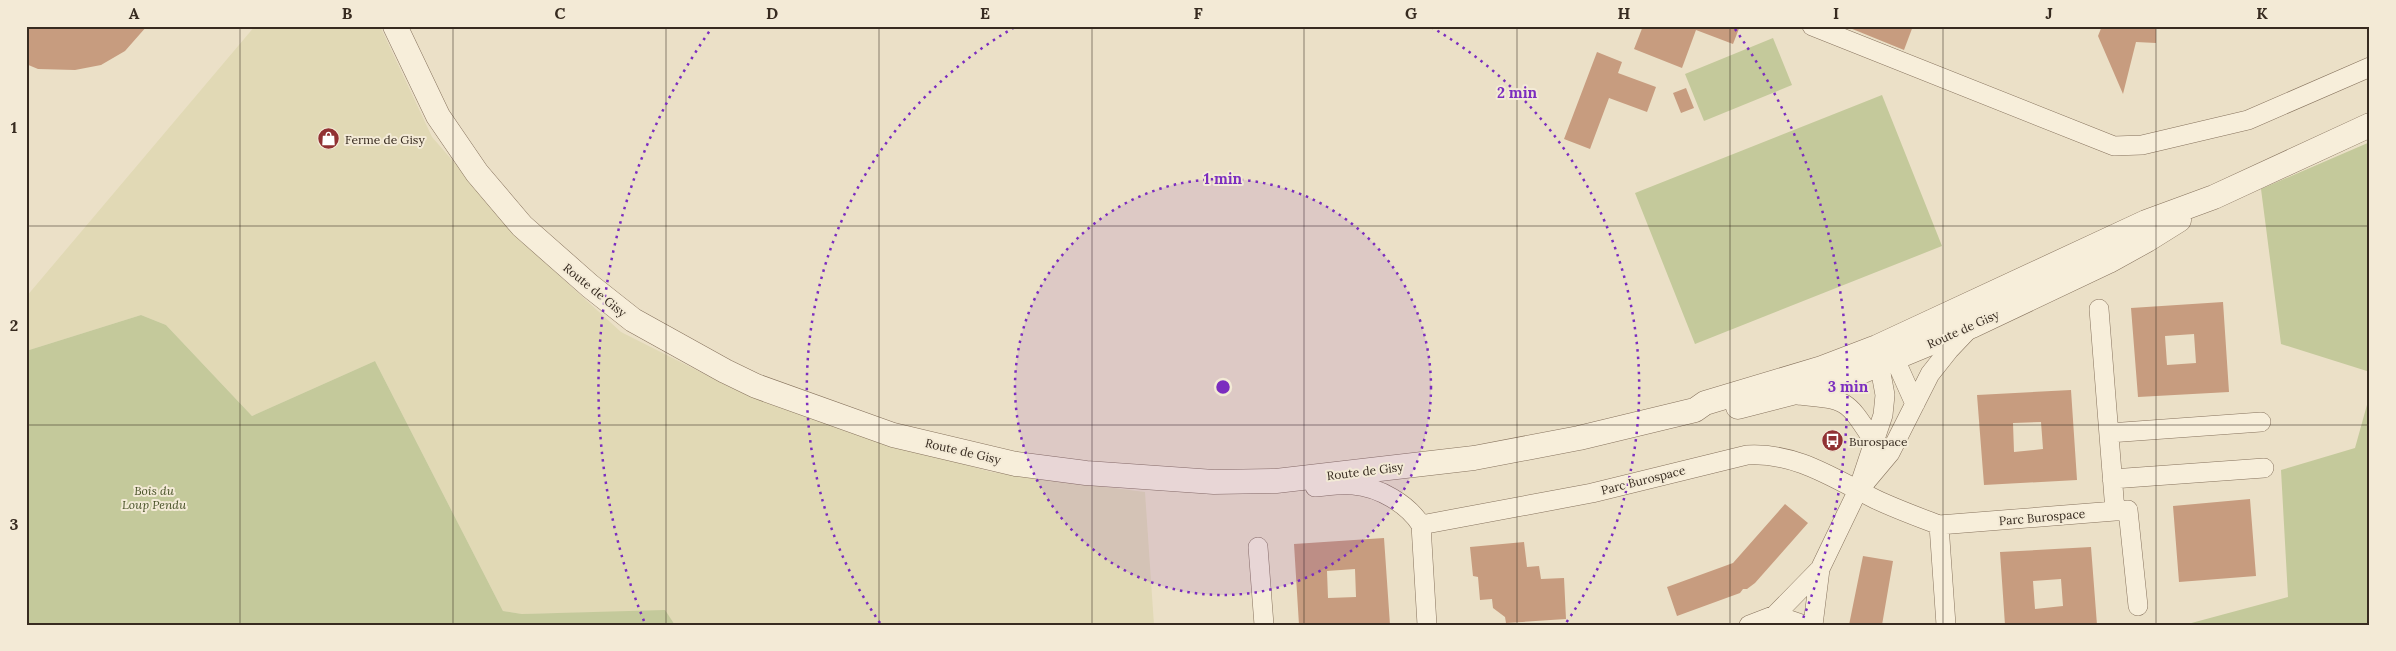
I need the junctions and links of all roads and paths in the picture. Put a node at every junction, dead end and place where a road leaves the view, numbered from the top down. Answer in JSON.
{"nodes":[{"id":1,"x":394,"y":26,"type":"edge"},
{"id":2,"x":1812,"y":26,"type":"edge"},
{"id":3,"x":2370,"y":67,"type":"edge"},
{"id":4,"x":2370,"y":125,"type":"edge"},
{"id":5,"x":2214,"y":197,"type":"junction"},
{"id":6,"x":2098,"y":308,"type":"dead end"},
{"id":7,"x":1972,"y":326,"type":"junction"},
{"id":8,"x":1883,"y":357,"type":"junction"},
{"id":9,"x":1795,"y":394,"type":"junction"},
{"id":10,"x":1914,"y":404,"type":"junction"},
{"id":11,"x":1694,"y":410,"type":"junction"},
{"id":12,"x":2261,"y":422,"type":"dead end"},
{"id":13,"x":2108,"y":433,"type":"junction"},
{"id":14,"x":1873,"y":440,"type":"junction"},
{"id":15,"x":2264,"y":468,"type":"dead end"},
{"id":16,"x":2112,"y":478,"type":"junction"},
{"id":17,"x":1214,"y":482,"type":"junction"},
{"id":18,"x":1858,"y":490,"type":"junction"},
{"id":19,"x":2115,"y":511,"type":"junction"},
{"id":20,"x":1421,"y":526,"type":"junction"},
{"id":21,"x":1939,"y":526,"type":"junction"},
{"id":22,"x":1258,"y":547,"type":"dead end"},
{"id":23,"x":1820,"y":569,"type":"junction"},
{"id":24,"x":2138,"y":606,"type":"dead end"},
{"id":25,"x":1775,"y":616,"type":"junction"},
{"id":26,"x":1264,"y":625,"type":"edge"},
{"id":27,"x":1426,"y":625,"type":"edge"},
{"id":28,"x":1749,"y":625,"type":"edge"},
{"id":29,"x":1804,"y":625,"type":"edge"},
{"id":30,"x":1813,"y":625,"type":"edge"},
{"id":31,"x":1946,"y":625,"type":"edge"}],
"edges":[{"from":1,"to":17,"type":"street","name":"Route de Gisy"},
{"from":2,"to":3,"type":"street"},
{"from":4,"to":5,"type":"street","name":"Route de Gisy"},
{"from":5,"to":7,"type":"street","name":"Route de Gisy"},
{"from":5,"to":8,"type":"street","name":"Route de Gisy"},
{"from":6,"to":13,"type":"street"},
{"from":7,"to":8,"type":"street","name":"Route de Gisy"},
{"from":7,"to":10,"type":"street"},
{"from":8,"to":9,"type":"street","name":"Route de Gisy"},
{"from":8,"to":10,"type":"street"},
{"from":8,"to":11,"type":"street","name":"Route de Gisy"},
{"from":8,"to":14,"type":"street"},
{"from":9,"to":11,"type":"street","name":"Route de Gisy"},
{"from":9,"to":14,"type":"street"},
{"from":10,"to":18,"type":"street"},
{"from":11,"to":17,"type":"street","name":"Route de Gisy"},
{"from":12,"to":13,"type":"street"},
{"from":13,"to":16,"type":"street"},
{"from":14,"to":18,"type":"street"},
{"from":15,"to":16,"type":"street"},
{"from":16,"to":19,"type":"street"},
{"from":17,"to":20,"type":"street"},
{"from":18,"to":20,"type":"street","name":"Parc Burospace"},
{"from":18,"to":21,"type":"street","name":"Parc Burospace"},
{"from":18,"to":23,"type":"street"},
{"from":19,"to":21,"type":"street","name":"Parc Burospace"},
{"from":19,"to":24,"type":"street"},
{"from":20,"to":27,"type":"street"},
{"from":21,"to":31,"type":"street"},
{"from":22,"to":26,"type":"street"},
{"from":23,"to":25,"type":"street"},
{"from":23,"to":30,"type":"street"},
{"from":25,"to":28,"type":"street"},
{"from":25,"to":29,"type":"street"}]}
